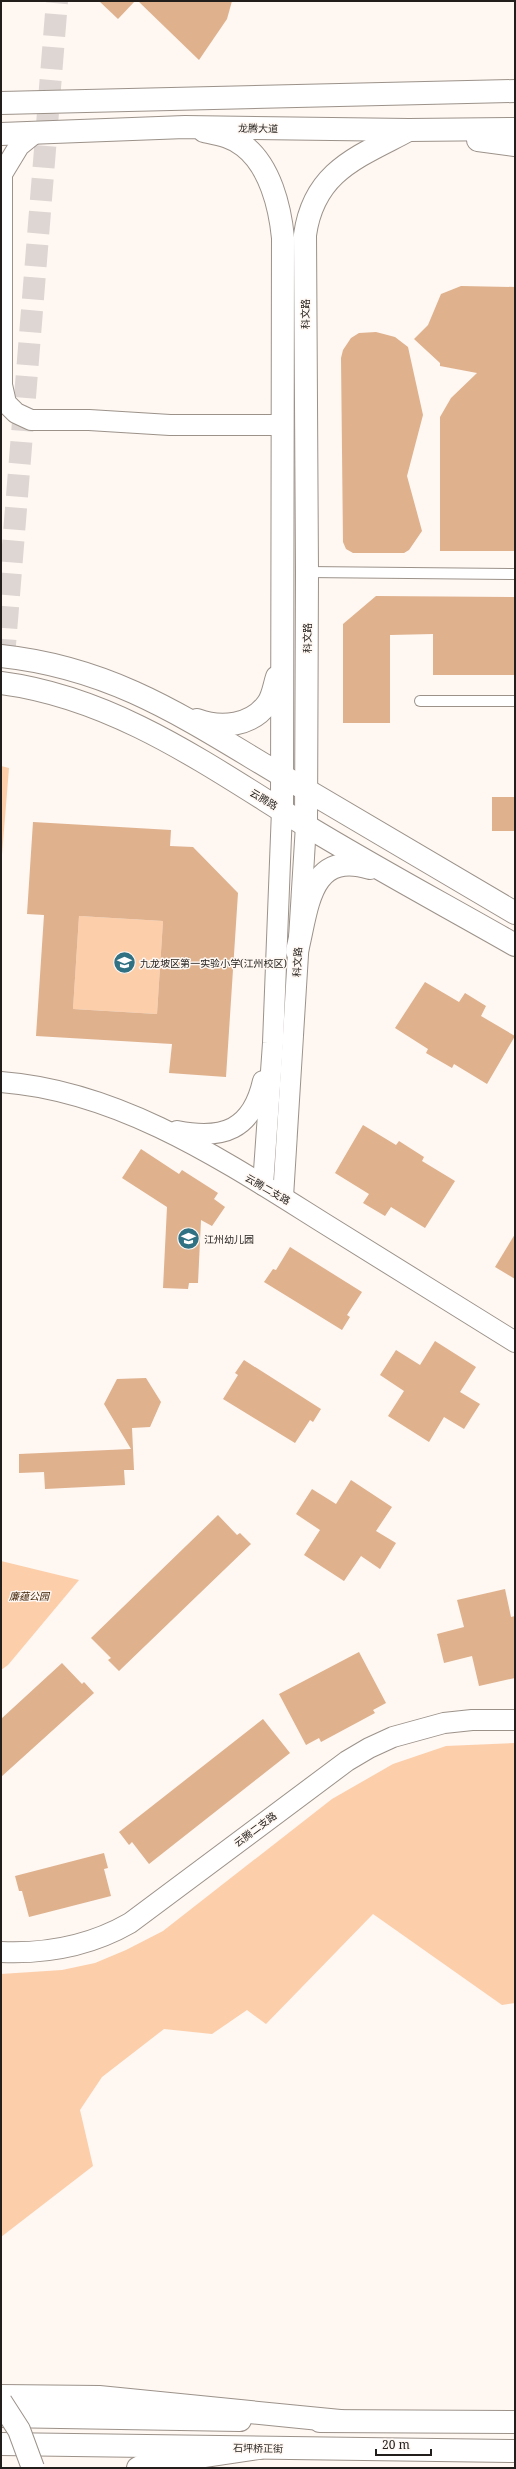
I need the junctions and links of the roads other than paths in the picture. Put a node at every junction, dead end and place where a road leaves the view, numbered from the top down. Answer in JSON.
{"nodes":[{"id":1,"x":515,"y":91,"type":"edge"},
{"id":2,"x":1,"y":103,"type":"edge"},
{"id":3,"x":185,"y":127,"type":"junction"},
{"id":4,"x":515,"y":129,"type":"edge"},
{"id":5,"x":409,"y":130,"type":"junction"},
{"id":6,"x":35,"y":133,"type":"junction"},
{"id":7,"x":1,"y":134,"type":"edge"},
{"id":8,"x":515,"y":145,"type":"edge"},
{"id":9,"x":2,"y":172,"type":"edge"},
{"id":10,"x":2,"y":281,"type":"edge"},
{"id":11,"x":282,"y":425,"type":"junction"},
{"id":12,"x":308,"y":572,"type":"junction"},
{"id":13,"x":515,"y":574,"type":"edge"},
{"id":14,"x":282,"y":655,"type":"junction"},
{"id":15,"x":1,"y":656,"type":"edge"},
{"id":16,"x":1,"y":683,"type":"edge"},
{"id":17,"x":420,"y":701,"type":"dead end"},
{"id":18,"x":515,"y":701,"type":"edge"},
{"id":19,"x":171,"y":709,"type":"junction"},
{"id":20,"x":282,"y":776,"type":"junction"},
{"id":21,"x":306,"y":790,"type":"junction"},
{"id":22,"x":282,"y":810,"type":"junction"},
{"id":23,"x":306,"y":825,"type":"junction"},
{"id":24,"x":390,"y":874,"type":"junction"},
{"id":25,"x":515,"y":913,"type":"edge"},
{"id":26,"x":515,"y":945,"type":"edge"},
{"id":27,"x":297,"y":951,"type":"junction"},
{"id":28,"x":273,"y":1042,"type":"junction"},
{"id":29,"x":1,"y":1082,"type":"edge"},
{"id":30,"x":162,"y":1128,"type":"junction"},
{"id":31,"x":263,"y":1185,"type":"junction"},
{"id":32,"x":283,"y":1197,"type":"junction"},
{"id":33,"x":515,"y":1342,"type":"edge"},
{"id":34,"x":515,"y":1720,"type":"edge"},
{"id":35,"x":1,"y":1952,"type":"edge"},
{"id":36,"x":1,"y":2396,"type":"edge"},
{"id":37,"x":1,"y":2402,"type":"edge"},
{"id":38,"x":1,"y":2416,"type":"edge"},
{"id":39,"x":340,"y":2421,"type":"junction"},
{"id":40,"x":515,"y":2422,"type":"edge"},
{"id":41,"x":1,"y":2444,"type":"edge"},
{"id":42,"x":259,"y":2448,"type":"junction"},
{"id":43,"x":515,"y":2451,"type":"edge"},
{"id":44,"x":141,"y":2466,"type":"edge"},
{"id":45,"x":33,"y":2468,"type":"edge"}],
"edges":[{"from":1,"to":2,"type":"main road"},
{"from":3,"to":5,"type":"main road","name":"龙腾大道"},
{"from":3,"to":6,"type":"main road","name":"龙腾大道"},
{"from":3,"to":11,"type":"main road","name":"科文路"},
{"from":4,"to":5,"type":"main road","name":"龙腾大道"},
{"from":5,"to":8,"type":"main road"},
{"from":5,"to":12,"type":"main road","name":"科文路"},
{"from":6,"to":7,"type":"main road","name":"龙腾大道"},
{"from":6,"to":9,"type":"street"},
{"from":9,"to":10,"type":"street"},
{"from":10,"to":11,"type":"street"},
{"from":11,"to":14,"type":"main road","name":"科文路"},
{"from":12,"to":13,"type":"lane"},
{"from":12,"to":21,"type":"main road","name":"科文路"},
{"from":14,"to":19,"type":"main road"},
{"from":14,"to":20,"type":"main road","name":"科文路"},
{"from":15,"to":19,"type":"main road"},
{"from":16,"to":22,"type":"main road","name":"云腾路"},
{"from":17,"to":18,"type":"lane"},
{"from":19,"to":20,"type":"main road"},
{"from":20,"to":21,"type":"main road"},
{"from":20,"to":22,"type":"main road","name":"科文路"},
{"from":21,"to":23,"type":"main road","name":"科文路"},
{"from":21,"to":25,"type":"main road"},
{"from":22,"to":23,"type":"main road","name":"云腾路"},
{"from":22,"to":28,"type":"street","name":"科文路"},
{"from":23,"to":24,"type":"main road","name":"云腾路"},
{"from":23,"to":27,"type":"street","name":"科文路"},
{"from":24,"to":26,"type":"main road","name":"云腾路"},
{"from":24,"to":27,"type":"main road"},
{"from":27,"to":32,"type":"street","name":"科文路"},
{"from":28,"to":30,"type":"street"},
{"from":28,"to":31,"type":"street","name":"科文路"},
{"from":29,"to":30,"type":"street","name":"云腾二支路"},
{"from":30,"to":31,"type":"street","name":"云腾二支路"},
{"from":31,"to":32,"type":"street","name":"云腾二支路"},
{"from":32,"to":33,"type":"street","name":"云腾二支路"},
{"from":34,"to":35,"type":"street","name":"云腾二支路"},
{"from":36,"to":39,"type":"main road"},
{"from":37,"to":45,"type":"main road","bridge":true},
{"from":38,"to":39,"type":"main road"},
{"from":39,"to":40,"type":"main road"},
{"from":41,"to":42,"type":"main road","name":"石坪桥正街"},
{"from":42,"to":43,"type":"main road","name":"石坪桥正街"},
{"from":42,"to":44,"type":"main road"}]}
